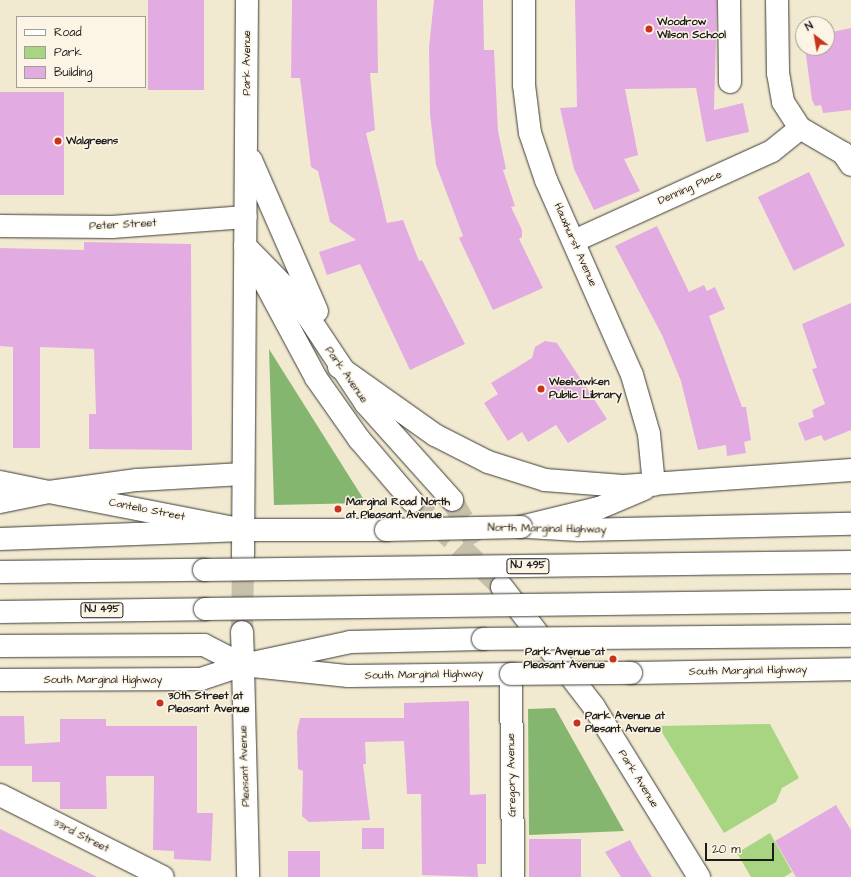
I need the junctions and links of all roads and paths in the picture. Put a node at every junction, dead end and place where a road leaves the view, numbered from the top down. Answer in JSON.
{"nodes":[{"id":1,"x":247,"y":0,"type":"edge"},
{"id":2,"x":524,"y":0,"type":"edge"},
{"id":3,"x":729,"y":0,"type":"edge"},
{"id":4,"x":777,"y":0,"type":"edge"},
{"id":5,"x":730,"y":82,"type":"dead end"},
{"id":6,"x":800,"y":128,"type":"junction"},
{"id":7,"x":248,"y":153,"type":"junction"},
{"id":8,"x":851,"y":166,"type":"edge"},
{"id":9,"x":246,"y":217,"type":"junction"},
{"id":10,"x":0,"y":226,"type":"edge"},
{"id":11,"x":574,"y":241,"type":"junction"},
{"id":12,"x":245,"y":246,"type":"junction"},
{"id":13,"x":339,"y":367,"type":"junction"},
{"id":14,"x":851,"y":470,"type":"edge"},
{"id":15,"x":243,"y":474,"type":"junction"},
{"id":16,"x":0,"y":482,"type":"edge"},
{"id":17,"x":654,"y":485,"type":"junction"},
{"id":18,"x":49,"y":492,"type":"junction"},
{"id":19,"x":452,"y":500,"type":"tunnel mouth"},
{"id":20,"x":412,"y":501,"type":"tunnel mouth"},
{"id":21,"x":0,"y":502,"type":"edge"},
{"id":22,"x":851,"y":524,"type":"edge"},
{"id":23,"x":521,"y":527,"type":"junction"},
{"id":24,"x":244,"y":530,"type":"junction"},
{"id":25,"x":0,"y":539,"type":"edge"},
{"id":26,"x":243,"y":556,"type":"tunnel mouth"},
{"id":27,"x":851,"y":562,"type":"edge"},
{"id":28,"x":0,"y":572,"type":"edge"},
{"id":29,"x":502,"y":587,"type":"tunnel mouth"},
{"id":30,"x":851,"y":601,"type":"edge"},
{"id":31,"x":0,"y":612,"type":"edge"},
{"id":32,"x":242,"y":632,"type":"tunnel mouth"},
{"id":33,"x":851,"y":636,"type":"edge"},
{"id":34,"x":0,"y":646,"type":"edge"},
{"id":35,"x":243,"y":665,"type":"junction"},
{"id":36,"x":851,"y":669,"type":"edge"},
{"id":37,"x":511,"y":674,"type":"junction"},
{"id":38,"x":0,"y":680,"type":"edge"},
{"id":39,"x":0,"y":795,"type":"edge"},
{"id":40,"x":163,"y":877,"type":"edge"},
{"id":41,"x":248,"y":877,"type":"edge"},
{"id":42,"x":513,"y":877,"type":"edge"},
{"id":43,"x":699,"y":877,"type":"edge"}],
"edges":[{"from":1,"to":7,"type":"main road","name":"Park Avenue"},
{"from":2,"to":11,"type":"main road","name":"Hauxhurst Avenue"},
{"from":3,"to":5,"type":"main road"},
{"from":4,"to":6,"type":"main road"},
{"from":6,"to":8,"type":"main road"},
{"from":6,"to":11,"type":"main road","name":"Denning Place"},
{"from":7,"to":9,"type":"main road","name":"Park Avenue"},
{"from":7,"to":13,"type":"main road"},
{"from":9,"to":10,"type":"main road","name":"Peter Street"},
{"from":9,"to":12,"type":"main road","name":"Park Avenue"},
{"from":11,"to":17,"type":"main road","name":"Hauxhurst Avenue"},
{"from":12,"to":13,"type":"main road","name":"Park Avenue"},
{"from":12,"to":15,"type":"main road","name":"Park Avenue"},
{"from":12,"to":20,"type":"main road"},
{"from":13,"to":17,"type":"main road"},
{"from":13,"to":19,"type":"main road","name":"Park Avenue"},
{"from":14,"to":17,"type":"main road"},
{"from":15,"to":18,"type":"main road","name":"Cantello Street"},
{"from":15,"to":24,"type":"main road","name":"Park Avenue"},
{"from":16,"to":18,"type":"main road","name":"Cantello Street"},
{"from":17,"to":23,"type":"main road"},
{"from":18,"to":21,"type":"main road","name":"Cantello Street"},
{"from":18,"to":24,"type":"main road","name":"Cantello Street"},
{"from":22,"to":23,"type":"main road","name":"North Marginal Highway"},
{"from":23,"to":24,"type":"main road","name":"North Marginal Highway","bridge":true},
{"from":24,"to":25,"type":"main road"},
{"from":24,"to":26,"type":"main road"},
{"from":27,"to":28,"type":"main road","number":"NJ 495","bridge":true},
{"from":29,"to":43,"type":"main road","name":"Park Avenue"},
{"from":30,"to":31,"type":"main road","number":"NJ 495","bridge":true},
{"from":32,"to":35,"type":"main road","name":"Pleasant Avenue"},
{"from":33,"to":35,"type":"main road","bridge":true},
{"from":34,"to":35,"type":"main road"},
{"from":35,"to":37,"type":"main road","name":"South Marginal Highway"},
{"from":35,"to":38,"type":"main road","name":"South Marginal Highway"},
{"from":35,"to":41,"type":"main road","name":"Pleasant Avenue"},
{"from":36,"to":37,"type":"main road","name":"South Marginal Highway","bridge":true},
{"from":37,"to":42,"type":"main road","name":"Gregory Avenue"},
{"from":39,"to":40,"type":"main road","name":"33rd Street"}]}
